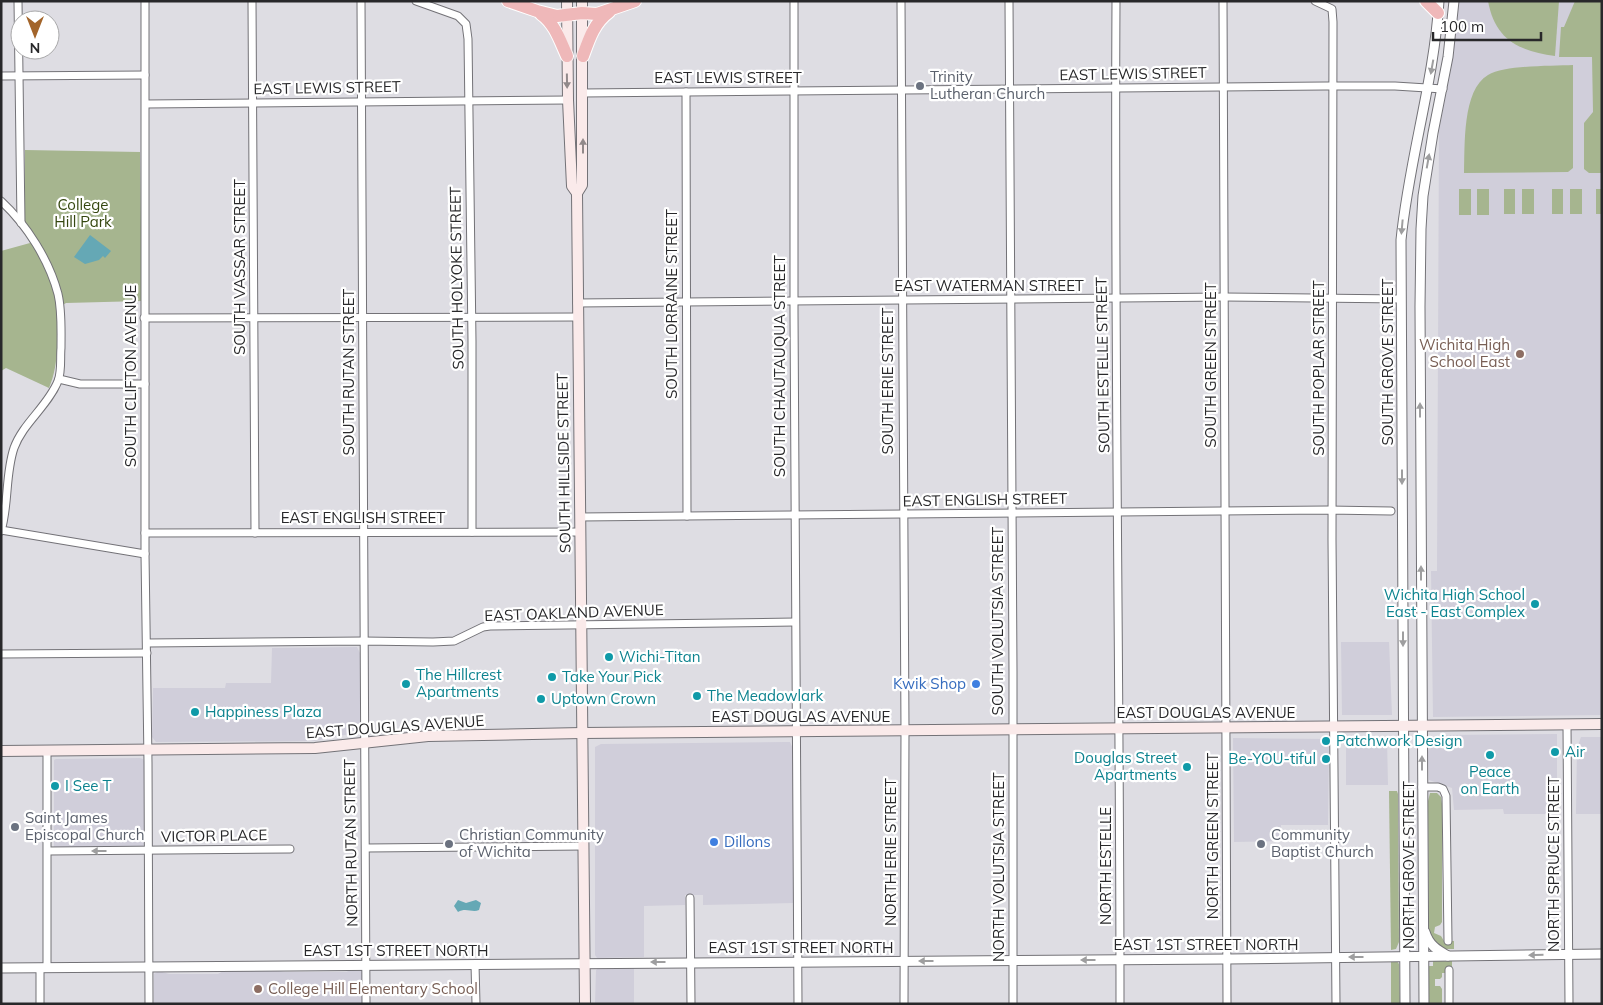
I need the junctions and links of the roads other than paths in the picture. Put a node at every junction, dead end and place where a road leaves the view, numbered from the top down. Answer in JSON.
{"nodes":[{"id":1,"x":18,"y":1,"type":"edge"},
{"id":2,"x":145,"y":1,"type":"edge"},
{"id":3,"x":252,"y":1,"type":"edge"},
{"id":4,"x":361,"y":1,"type":"edge"},
{"id":5,"x":416,"y":1,"type":"edge"},
{"id":6,"x":508,"y":1,"type":"edge"},
{"id":7,"x":567,"y":1,"type":"edge"},
{"id":8,"x":635,"y":1,"type":"edge"},
{"id":9,"x":794,"y":1,"type":"edge"},
{"id":10,"x":901,"y":1,"type":"edge"},
{"id":11,"x":1009,"y":1,"type":"edge"},
{"id":12,"x":1116,"y":1,"type":"edge"},
{"id":13,"x":1223,"y":1,"type":"edge"},
{"id":14,"x":1316,"y":1,"type":"edge"},
{"id":15,"x":1426,"y":1,"type":"edge"},
{"id":16,"x":1454,"y":1,"type":"edge"},
{"id":17,"x":582,"y":7,"type":"edge"},
{"id":18,"x":1439,"y":7,"type":"edge"},
{"id":19,"x":613,"y":9,"type":"junction"},
{"id":20,"x":537,"y":11,"type":"junction"},
{"id":21,"x":567,"y":15,"type":"junction"},
{"id":22,"x":567,"y":56,"type":"junction"},
{"id":23,"x":583,"y":56,"type":"junction"},
{"id":24,"x":145,"y":74,"type":"junction"},
{"id":25,"x":1,"y":76,"type":"edge"},
{"id":26,"x":19,"y":76,"type":"junction"},
{"id":27,"x":1332,"y":86,"type":"junction"},
{"id":28,"x":1223,"y":87,"type":"junction"},
{"id":29,"x":1116,"y":88,"type":"junction"},
{"id":30,"x":1428,"y":88,"type":"junction"},
{"id":31,"x":1443,"y":89,"type":"junction"},
{"id":32,"x":1009,"y":90,"type":"junction"},
{"id":33,"x":901,"y":91,"type":"junction"},
{"id":34,"x":686,"y":92,"type":"junction"},
{"id":35,"x":794,"y":92,"type":"junction"},
{"id":36,"x":583,"y":94,"type":"junction"},
{"id":37,"x":568,"y":100,"type":"junction"},
{"id":38,"x":469,"y":101,"type":"junction"},
{"id":39,"x":362,"y":102,"type":"junction"},
{"id":40,"x":253,"y":103,"type":"junction"},
{"id":41,"x":146,"y":104,"type":"junction"},
{"id":42,"x":577,"y":193,"type":"junction"},
{"id":43,"x":1,"y":201,"type":"edge"},
{"id":44,"x":21,"y":224,"type":"junction"},
{"id":45,"x":1225,"y":297,"type":"junction"},
{"id":46,"x":1332,"y":298,"type":"junction"},
{"id":47,"x":1116,"y":299,"type":"junction"},
{"id":48,"x":1401,"y":299,"type":"junction"},
{"id":49,"x":1010,"y":300,"type":"junction"},
{"id":50,"x":902,"y":301,"type":"junction"},
{"id":51,"x":794,"y":302,"type":"junction"},
{"id":52,"x":686,"y":303,"type":"junction"},
{"id":53,"x":577,"y":304,"type":"junction"},
{"id":54,"x":362,"y":317,"type":"junction"},
{"id":55,"x":472,"y":317,"type":"junction"},
{"id":56,"x":577,"y":317,"type":"junction"},
{"id":57,"x":144,"y":318,"type":"junction"},
{"id":58,"x":254,"y":318,"type":"junction"},
{"id":59,"x":58,"y":379,"type":"junction"},
{"id":60,"x":145,"y":384,"type":"junction"},
{"id":61,"x":1332,"y":510,"type":"junction"},
{"id":62,"x":1391,"y":510,"type":"dead end"},
{"id":63,"x":1226,"y":511,"type":"junction"},
{"id":64,"x":1118,"y":512,"type":"junction"},
{"id":65,"x":1011,"y":513,"type":"junction"},
{"id":66,"x":903,"y":514,"type":"junction"},
{"id":67,"x":794,"y":515,"type":"junction"},
{"id":68,"x":687,"y":516,"type":"junction"},
{"id":69,"x":580,"y":517,"type":"junction"},
{"id":70,"x":1,"y":531,"type":"edge"},
{"id":71,"x":363,"y":532,"type":"junction"},
{"id":72,"x":472,"y":532,"type":"junction"},
{"id":73,"x":580,"y":532,"type":"junction"},
{"id":74,"x":145,"y":533,"type":"junction"},
{"id":75,"x":255,"y":533,"type":"junction"},
{"id":76,"x":145,"y":554,"type":"junction"},
{"id":77,"x":795,"y":622,"type":"junction"},
{"id":78,"x":581,"y":625,"type":"junction"},
{"id":79,"x":363,"y":641,"type":"junction"},
{"id":80,"x":147,"y":644,"type":"junction"},
{"id":81,"x":147,"y":653,"type":"junction"},
{"id":82,"x":1,"y":654,"type":"edge"},
{"id":83,"x":1602,"y":724,"type":"edge"},
{"id":84,"x":1567,"y":725,"type":"junction"},
{"id":85,"x":1422,"y":726,"type":"junction"},
{"id":86,"x":1335,"y":727,"type":"junction"},
{"id":87,"x":1404,"y":727,"type":"junction"},
{"id":88,"x":1226,"y":728,"type":"junction"},
{"id":89,"x":1120,"y":729,"type":"junction"},
{"id":90,"x":1013,"y":730,"type":"junction"},
{"id":91,"x":796,"y":731,"type":"junction"},
{"id":92,"x":905,"y":731,"type":"junction"},
{"id":93,"x":582,"y":733,"type":"junction"},
{"id":94,"x":364,"y":742,"type":"junction"},
{"id":95,"x":148,"y":750,"type":"junction"},
{"id":96,"x":1,"y":751,"type":"edge"},
{"id":97,"x":47,"y":751,"type":"junction"},
{"id":98,"x":1422,"y":787,"type":"junction"},
{"id":99,"x":584,"y":846,"type":"junction"},
{"id":100,"x":366,"y":848,"type":"junction"},
{"id":101,"x":290,"y":849,"type":"dead end"},
{"id":102,"x":48,"y":851,"type":"junction"},
{"id":103,"x":148,"y":851,"type":"junction"},
{"id":104,"x":690,"y":898,"type":"dead end"},
{"id":105,"x":1423,"y":926,"type":"junction"},
{"id":106,"x":1448,"y":941,"type":"dead end"},
{"id":107,"x":1602,"y":954,"type":"edge"},
{"id":108,"x":1569,"y":955,"type":"junction"},
{"id":109,"x":1448,"y":956,"type":"junction"},
{"id":110,"x":1404,"y":957,"type":"junction"},
{"id":111,"x":1423,"y":957,"type":"junction"},
{"id":112,"x":1336,"y":958,"type":"junction"},
{"id":113,"x":1227,"y":959,"type":"junction"},
{"id":114,"x":1013,"y":960,"type":"junction"},
{"id":115,"x":1120,"y":960,"type":"junction"},
{"id":116,"x":904,"y":961,"type":"junction"},
{"id":117,"x":690,"y":962,"type":"junction"},
{"id":118,"x":797,"y":962,"type":"junction"},
{"id":119,"x":585,"y":963,"type":"junction"},
{"id":120,"x":475,"y":964,"type":"junction"},
{"id":121,"x":366,"y":965,"type":"junction"},
{"id":122,"x":148,"y":967,"type":"junction"},
{"id":123,"x":1,"y":968,"type":"edge"},
{"id":124,"x":43,"y":968,"type":"junction"},
{"id":125,"x":1449,"y":970,"type":"dead end"},
{"id":126,"x":40,"y":1004,"type":"edge"},
{"id":127,"x":149,"y":1004,"type":"edge"},
{"id":128,"x":366,"y":1004,"type":"edge"},
{"id":129,"x":476,"y":1004,"type":"edge"},
{"id":130,"x":585,"y":1004,"type":"edge"},
{"id":131,"x":690,"y":1004,"type":"edge"},
{"id":132,"x":798,"y":1004,"type":"edge"},
{"id":133,"x":904,"y":1004,"type":"edge"},
{"id":134,"x":1013,"y":1004,"type":"edge"},
{"id":135,"x":1120,"y":1004,"type":"edge"},
{"id":136,"x":1227,"y":1004,"type":"edge"},
{"id":137,"x":1336,"y":1004,"type":"edge"},
{"id":138,"x":1405,"y":1004,"type":"edge"},
{"id":139,"x":1424,"y":1004,"type":"edge"},
{"id":140,"x":1449,"y":1004,"type":"edge"},
{"id":141,"x":1569,"y":1004,"type":"edge"}],
"edges":[{"from":1,"to":26,"type":"street"},
{"from":2,"to":24,"type":"street","name":"SOUTH CLIFTON AVENUE"},
{"from":3,"to":40,"type":"street","name":"SOUTH VASSAR STREET"},
{"from":4,"to":39,"type":"street","name":"SOUTH RUTAN STREET"},
{"from":5,"to":38,"type":"street","name":"SOUTH HOLYOKE STREET"},
{"from":6,"to":20,"type":"highway"},
{"from":7,"to":21,"type":"main road","name":"SOUTH HILLSIDE STREET"},
{"from":8,"to":19,"type":"highway"},
{"from":9,"to":35,"type":"street","name":"SOUTH CHAUTAUQUA STREET"},
{"from":10,"to":33,"type":"street","name":"SOUTH ERIE STREET"},
{"from":11,"to":32,"type":"street","name":"SOUTH VOLUTSIA STREET"},
{"from":12,"to":29,"type":"street","name":"SOUTH ESTELLE STREET"},
{"from":13,"to":28,"type":"street","name":"SOUTH GREEN STREET"},
{"from":14,"to":27,"type":"street","name":"SOUTH POPLAR STREET"},
{"from":15,"to":18,"type":"highway"},
{"from":16,"to":31,"type":"street","name":"SOUTH GROVE STREET"},
{"from":17,"to":19,"type":"highway"},
{"from":17,"to":21,"type":"highway"},
{"from":17,"to":23,"type":"main road","name":"SOUTH HILLSIDE STREET"},
{"from":18,"to":30,"type":"street","name":"SOUTH GROVE STREET","one_way":true},
{"from":19,"to":23,"type":"highway"},
{"from":20,"to":21,"type":"highway"},
{"from":20,"to":22,"type":"highway"},
{"from":21,"to":22,"type":"main road","name":"SOUTH HILLSIDE STREET"},
{"from":22,"to":37,"type":"main road","name":"SOUTH HILLSIDE STREET","one_way":true},
{"from":23,"to":36,"type":"main road","name":"SOUTH HILLSIDE STREET"},
{"from":24,"to":26,"type":"street"},
{"from":24,"to":41,"type":"street","name":"SOUTH CLIFTON AVENUE"},
{"from":25,"to":26,"type":"street"},
{"from":26,"to":44,"type":"street"},
{"from":27,"to":28,"type":"street","name":"EAST LEWIS STREET"},
{"from":27,"to":30,"type":"street","name":"EAST LEWIS STREET"},
{"from":27,"to":46,"type":"street","name":"SOUTH POPLAR STREET"},
{"from":28,"to":29,"type":"street","name":"EAST LEWIS STREET"},
{"from":28,"to":45,"type":"street","name":"SOUTH GREEN STREET"},
{"from":29,"to":32,"type":"street","name":"EAST LEWIS STREET"},
{"from":29,"to":47,"type":"street","name":"SOUTH ESTELLE STREET"},
{"from":30,"to":31,"type":"street","name":"EAST LEWIS STREET"},
{"from":30,"to":48,"type":"street","name":"SOUTH GROVE STREET","one_way":true},
{"from":85,"to":31,"type":"street","name":"SOUTH GROVE STREET","one_way":true},
{"from":32,"to":33,"type":"street","name":"EAST LEWIS STREET"},
{"from":32,"to":49,"type":"street","name":"SOUTH VOLUTSIA STREET"},
{"from":33,"to":35,"type":"street","name":"EAST LEWIS STREET"},
{"from":33,"to":50,"type":"street","name":"SOUTH ERIE STREET"},
{"from":34,"to":35,"type":"street","name":"EAST LEWIS STREET"},
{"from":34,"to":36,"type":"street","name":"EAST LEWIS STREET"},
{"from":34,"to":52,"type":"street","name":"SOUTH LORRAINE STREET"},
{"from":35,"to":51,"type":"street","name":"SOUTH CHAUTAUQUA STREET"},
{"from":42,"to":36,"type":"main road","name":"SOUTH HILLSIDE STREET","one_way":true},
{"from":37,"to":38,"type":"street","name":"EAST LEWIS STREET"},
{"from":37,"to":42,"type":"main road","name":"SOUTH HILLSIDE STREET"},
{"from":38,"to":39,"type":"street","name":"EAST LEWIS STREET"},
{"from":38,"to":55,"type":"street","name":"SOUTH HOLYOKE STREET"},
{"from":39,"to":40,"type":"street","name":"EAST LEWIS STREET"},
{"from":39,"to":54,"type":"street","name":"SOUTH RUTAN STREET"},
{"from":40,"to":41,"type":"street","name":"EAST LEWIS STREET"},
{"from":40,"to":58,"type":"street","name":"SOUTH VASSAR STREET"},
{"from":41,"to":57,"type":"street","name":"SOUTH CLIFTON AVENUE"},
{"from":42,"to":53,"type":"main road","name":"SOUTH HILLSIDE STREET"},
{"from":43,"to":44,"type":"street"},
{"from":44,"to":59,"type":"street"},
{"from":45,"to":46,"type":"street","name":"EAST WATERMAN STREET"},
{"from":45,"to":47,"type":"street","name":"EAST WATERMAN STREET"},
{"from":45,"to":63,"type":"street","name":"SOUTH GREEN STREET"},
{"from":46,"to":48,"type":"street","name":"EAST WATERMAN STREET"},
{"from":46,"to":61,"type":"street","name":"SOUTH POPLAR STREET"},
{"from":47,"to":49,"type":"street","name":"EAST WATERMAN STREET"},
{"from":47,"to":64,"type":"street","name":"SOUTH ESTELLE STREET"},
{"from":48,"to":87,"type":"street","name":"SOUTH GROVE STREET","one_way":true},
{"from":49,"to":50,"type":"street","name":"EAST WATERMAN STREET"},
{"from":49,"to":65,"type":"street","name":"SOUTH VOLUTSIA STREET"},
{"from":50,"to":51,"type":"street","name":"EAST WATERMAN STREET"},
{"from":50,"to":66,"type":"street","name":"SOUTH ERIE STREET"},
{"from":51,"to":52,"type":"street","name":"EAST WATERMAN STREET"},
{"from":51,"to":67,"type":"street","name":"SOUTH CHAUTAUQUA STREET"},
{"from":52,"to":53,"type":"street","name":"EAST WATERMAN STREET"},
{"from":52,"to":68,"type":"street","name":"SOUTH LORRAINE STREET"},
{"from":53,"to":56,"type":"main road","name":"SOUTH HILLSIDE STREET"},
{"from":54,"to":55,"type":"street"},
{"from":54,"to":58,"type":"street"},
{"from":54,"to":71,"type":"street","name":"SOUTH RUTAN STREET"},
{"from":55,"to":56,"type":"street"},
{"from":55,"to":72,"type":"street","name":"SOUTH HOLYOKE STREET"},
{"from":56,"to":69,"type":"main road","name":"SOUTH HILLSIDE STREET"},
{"from":57,"to":58,"type":"street"},
{"from":57,"to":60,"type":"street","name":"SOUTH CLIFTON AVENUE"},
{"from":58,"to":75,"type":"street","name":"SOUTH VASSAR STREET"},
{"from":59,"to":60,"type":"street"},
{"from":59,"to":70,"type":"street"},
{"from":60,"to":74,"type":"street","name":"SOUTH CLIFTON AVENUE"},
{"from":61,"to":62,"type":"street","name":"EAST ENGLISH STREET"},
{"from":61,"to":63,"type":"street","name":"EAST ENGLISH STREET"},
{"from":61,"to":86,"type":"street","name":"SOUTH POPLAR STREET"},
{"from":63,"to":64,"type":"street","name":"EAST ENGLISH STREET"},
{"from":63,"to":88,"type":"street","name":"SOUTH GREEN STREET"},
{"from":64,"to":65,"type":"street","name":"EAST ENGLISH STREET"},
{"from":64,"to":89,"type":"street","name":"SOUTH ESTELLE STREET"},
{"from":65,"to":66,"type":"street","name":"EAST ENGLISH STREET"},
{"from":65,"to":90,"type":"street","name":"SOUTH VOLUTSIA STREET"},
{"from":66,"to":67,"type":"street","name":"EAST ENGLISH STREET"},
{"from":66,"to":92,"type":"street","name":"SOUTH ERIE STREET"},
{"from":67,"to":68,"type":"street","name":"EAST ENGLISH STREET"},
{"from":67,"to":77,"type":"street","name":"SOUTH CHAUTAUQUA STREET"},
{"from":68,"to":69,"type":"street","name":"EAST ENGLISH STREET"},
{"from":69,"to":73,"type":"main road","name":"SOUTH HILLSIDE STREET"},
{"from":70,"to":76,"type":"street"},
{"from":71,"to":72,"type":"street","name":"EAST ENGLISH STREET"},
{"from":71,"to":75,"type":"street","name":"EAST ENGLISH STREET"},
{"from":71,"to":79,"type":"street","name":"SOUTH RUTAN STREET"},
{"from":72,"to":73,"type":"street","name":"EAST ENGLISH STREET"},
{"from":73,"to":78,"type":"main road","name":"SOUTH HILLSIDE STREET"},
{"from":74,"to":75,"type":"street","name":"EAST ENGLISH STREET"},
{"from":74,"to":76,"type":"street","name":"SOUTH CLIFTON AVENUE"},
{"from":76,"to":80,"type":"street","name":"SOUTH CLIFTON AVENUE"},
{"from":77,"to":78,"type":"street","name":"EAST OAKLAND AVENUE"},
{"from":77,"to":91,"type":"street","name":"SOUTH CHAUTAUQUA STREET"},
{"from":78,"to":79,"type":"street","name":"EAST OAKLAND AVENUE"},
{"from":78,"to":93,"type":"main road","name":"SOUTH HILLSIDE STREET"},
{"from":79,"to":80,"type":"street","name":"EAST OAKLAND AVENUE"},
{"from":79,"to":94,"type":"street","name":"SOUTH RUTAN STREET"},
{"from":80,"to":81,"type":"street","name":"SOUTH CLIFTON AVENUE"},
{"from":81,"to":82,"type":"street"},
{"from":81,"to":95,"type":"street","name":"SOUTH CLIFTON AVENUE"},
{"from":83,"to":84,"type":"main road","name":"EAST DOUGLAS AVENUE"},
{"from":84,"to":85,"type":"main road","name":"EAST DOUGLAS AVENUE"},
{"from":84,"to":108,"type":"street","name":"NORTH SPRUCE STREET"},
{"from":85,"to":87,"type":"main road","name":"EAST DOUGLAS AVENUE"},
{"from":98,"to":85,"type":"street","name":"NORTH GROVE STREET","one_way":true},
{"from":86,"to":87,"type":"main road","name":"EAST DOUGLAS AVENUE"},
{"from":86,"to":88,"type":"main road","name":"EAST DOUGLAS AVENUE"},
{"from":86,"to":112,"type":"street","name":"SOUTH POPLAR STREET"},
{"from":87,"to":110,"type":"street","name":"NORTH GROVE STREET"},
{"from":88,"to":89,"type":"main road","name":"EAST DOUGLAS AVENUE"},
{"from":88,"to":113,"type":"street","name":"NORTH GREEN STREET"},
{"from":89,"to":90,"type":"main road","name":"EAST DOUGLAS AVENUE"},
{"from":89,"to":115,"type":"street","name":"NORTH ESTELLE"},
{"from":90,"to":92,"type":"main road","name":"EAST DOUGLAS AVENUE"},
{"from":90,"to":114,"type":"street","name":"NORTH VOLUTSIA STREET"},
{"from":91,"to":92,"type":"main road","name":"EAST DOUGLAS AVENUE"},
{"from":91,"to":93,"type":"main road","name":"EAST DOUGLAS AVENUE"},
{"from":91,"to":118,"type":"street","name":"SOUTH CHAUTAUQUA STREET"},
{"from":92,"to":116,"type":"street","name":"NORTH ERIE STREET"},
{"from":93,"to":94,"type":"main road","name":"EAST DOUGLAS AVENUE"},
{"from":93,"to":99,"type":"main road","name":"SOUTH HILLSIDE STREET"},
{"from":94,"to":95,"type":"main road","name":"EAST DOUGLAS AVENUE"},
{"from":94,"to":100,"type":"street","name":"NORTH RUTAN STREET"},
{"from":95,"to":97,"type":"main road","name":"EAST DOUGLAS AVENUE"},
{"from":95,"to":103,"type":"street","name":"SOUTH CLIFTON AVENUE"},
{"from":96,"to":97,"type":"main road","name":"EAST DOUGLAS AVENUE"},
{"from":97,"to":102,"type":"street"},
{"from":98,"to":105,"type":"street","name":"NORTH GROVE STREET"},
{"from":98,"to":106,"type":"street"},
{"from":99,"to":100,"type":"street"},
{"from":99,"to":119,"type":"main road","name":"SOUTH HILLSIDE STREET"},
{"from":100,"to":121,"type":"street","name":"NORTH RUTAN STREET"},
{"from":101,"to":103,"type":"street","name":"VICTOR PLACE"},
{"from":103,"to":102,"type":"street","name":"VICTOR PLACE","one_way":true},
{"from":102,"to":124,"type":"street"},
{"from":103,"to":122,"type":"street","name":"SOUTH CLIFTON AVENUE"},
{"from":104,"to":117,"type":"street"},
{"from":105,"to":109,"type":"street"},
{"from":105,"to":111,"type":"street","name":"NORTH GROVE STREET"},
{"from":107,"to":108,"type":"street","name":"EAST 1ST STREET NORTH"},
{"from":108,"to":109,"type":"street","name":"EAST 1ST STREET NORTH","one_way":true},
{"from":108,"to":141,"type":"street","name":"NORTH SPRUCE STREET"},
{"from":109,"to":111,"type":"street","name":"EAST 1ST STREET NORTH"},
{"from":110,"to":111,"type":"street","name":"EAST 1ST STREET NORTH"},
{"from":110,"to":112,"type":"street","name":"EAST 1ST STREET NORTH","one_way":true},
{"from":110,"to":138,"type":"street","name":"NORTH GROVE STREET"},
{"from":111,"to":139,"type":"street","name":"NORTH GROVE STREET"},
{"from":112,"to":113,"type":"street","name":"EAST 1ST STREET NORTH"},
{"from":112,"to":137,"type":"street","name":"SOUTH POPLAR STREET"},
{"from":113,"to":115,"type":"street","name":"EAST 1ST STREET NORTH"},
{"from":113,"to":136,"type":"street","name":"NORTH GREEN STREET"},
{"from":115,"to":114,"type":"street","name":"EAST 1ST STREET NORTH","one_way":true},
{"from":114,"to":116,"type":"street","name":"EAST 1ST STREET NORTH","one_way":true},
{"from":114,"to":134,"type":"street","name":"NORTH VOLUTSIA STREET"},
{"from":115,"to":135,"type":"street","name":"NORTH ESTELLE"},
{"from":116,"to":118,"type":"street","name":"EAST 1ST STREET NORTH"},
{"from":116,"to":133,"type":"street","name":"NORTH ERIE STREET"},
{"from":117,"to":118,"type":"street","name":"EAST 1ST STREET NORTH"},
{"from":117,"to":119,"type":"street","name":"EAST 1ST STREET NORTH","one_way":true},
{"from":117,"to":131,"type":"street"},
{"from":118,"to":132,"type":"street","name":"SOUTH CHAUTAUQUA STREET"},
{"from":119,"to":120,"type":"street","name":"EAST 1ST STREET NORTH"},
{"from":119,"to":130,"type":"main road","name":"SOUTH HILLSIDE STREET"},
{"from":120,"to":121,"type":"street","name":"EAST 1ST STREET NORTH"},
{"from":120,"to":129,"type":"street"},
{"from":121,"to":122,"type":"street","name":"EAST 1ST STREET NORTH"},
{"from":121,"to":128,"type":"street","name":"NORTH RUTAN STREET"},
{"from":122,"to":124,"type":"street","name":"EAST 1ST STREET NORTH"},
{"from":122,"to":127,"type":"street","name":"SOUTH CLIFTON AVENUE"},
{"from":123,"to":124,"type":"street","name":"EAST 1ST STREET NORTH"},
{"from":124,"to":126,"type":"street"},
{"from":125,"to":140,"type":"street"}]}
